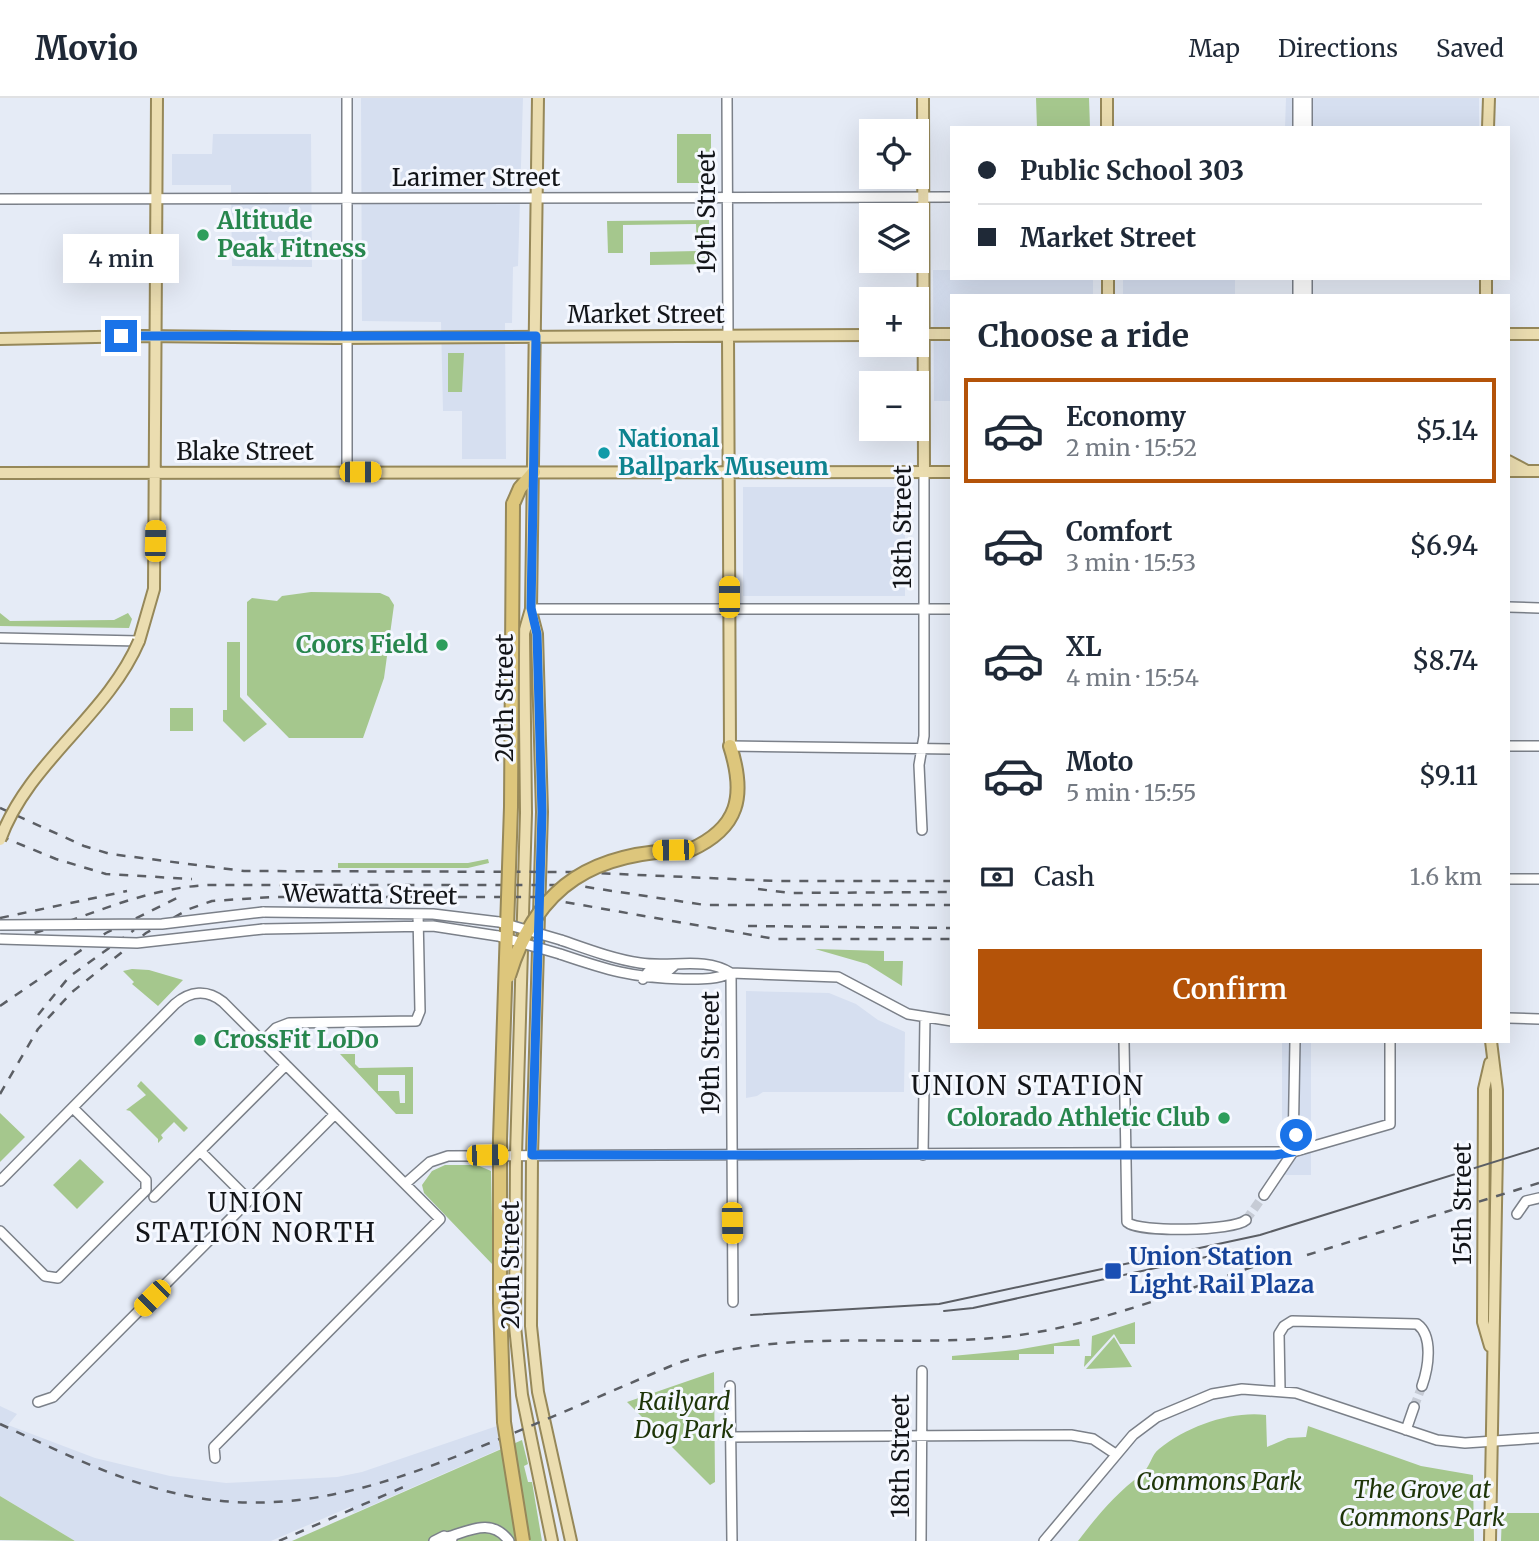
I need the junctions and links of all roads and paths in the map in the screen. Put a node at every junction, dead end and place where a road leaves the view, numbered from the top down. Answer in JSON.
{"nodes":[{"id":1,"x":157,"y":98,"type":"edge"},
{"id":2,"x":347,"y":98,"type":"edge"},
{"id":3,"x":538,"y":98,"type":"edge"},
{"id":4,"x":727,"y":98,"type":"edge"},
{"id":5,"x":923,"y":98,"type":"edge"},
{"id":6,"x":1107,"y":98,"type":"edge"},
{"id":7,"x":1298,"y":98,"type":"edge"},
{"id":8,"x":1307,"y":98,"type":"edge"},
{"id":9,"x":1489,"y":98,"type":"edge"},
{"id":10,"x":1107,"y":126,"type":"edge"},
{"id":11,"x":1298,"y":126,"type":"edge"},
{"id":12,"x":1307,"y":126,"type":"edge"},
{"id":13,"x":1488,"y":126,"type":"edge"},
{"id":14,"x":923,"y":197,"type":"junction"},
{"id":15,"x":950,"y":197,"type":"edge"},
{"id":16,"x":157,"y":198,"type":"junction"},
{"id":17,"x":347,"y":198,"type":"junction"},
{"id":18,"x":539,"y":198,"type":"junction"},
{"id":19,"x":727,"y":198,"type":"junction"},
{"id":20,"x":0,"y":199,"type":"edge"},
{"id":21,"x":922,"y":287,"type":"edge"},
{"id":22,"x":929,"y":334,"type":"edge"},
{"id":23,"x":950,"y":334,"type":"edge"},
{"id":24,"x":1510,"y":334,"type":"edge"},
{"id":25,"x":1539,"y":334,"type":"edge"},
{"id":26,"x":859,"y":335,"type":"edge"},
{"id":27,"x":157,"y":336,"type":"junction"},
{"id":28,"x":347,"y":336,"type":"junction"},
{"id":29,"x":536,"y":336,"type":"junction"},
{"id":30,"x":729,"y":337,"type":"junction"},
{"id":31,"x":0,"y":339,"type":"edge"},
{"id":32,"x":922,"y":357,"type":"edge"},
{"id":33,"x":1510,"y":462,"type":"edge"},
{"id":34,"x":1510,"y":471,"type":"edge"},
{"id":35,"x":1533,"y":471,"type":"edge"},
{"id":36,"x":347,"y":472,"type":"junction"},
{"id":37,"x":534,"y":472,"type":"junction"},
{"id":38,"x":729,"y":472,"type":"junction"},
{"id":39,"x":924,"y":472,"type":"junction"},
{"id":40,"x":950,"y":472,"type":"edge"},
{"id":41,"x":0,"y":473,"type":"edge"},
{"id":42,"x":156,"y":473,"type":"junction"},
{"id":43,"x":1510,"y":607,"type":"edge"},
{"id":44,"x":531,"y":608,"type":"junction"},
{"id":45,"x":1539,"y":608,"type":"edge"},
{"id":46,"x":729,"y":609,"type":"junction"},
{"id":47,"x":923,"y":609,"type":"junction"},
{"id":48,"x":950,"y":609,"type":"edge"},
{"id":49,"x":0,"y":638,"type":"edge"},
{"id":50,"x":139,"y":641,"type":"junction"},
{"id":51,"x":730,"y":746,"type":"junction"},
{"id":52,"x":1510,"y":746,"type":"edge"},
{"id":53,"x":1539,"y":746,"type":"edge"},
{"id":54,"x":923,"y":749,"type":"junction"},
{"id":55,"x":950,"y":749,"type":"edge"},
{"id":56,"x":922,"y":830,"type":"dead end"},
{"id":57,"x":0,"y":840,"type":"edge"},
{"id":58,"x":1510,"y":879,"type":"edge"},
{"id":59,"x":1539,"y":879,"type":"edge"},
{"id":60,"x":418,"y":914,"type":"junction"},
{"id":61,"x":0,"y":925,"type":"edge"},
{"id":62,"x":418,"y":926,"type":"junction"},
{"id":63,"x":0,"y":939,"type":"edge"},
{"id":64,"x":676,"y":964,"type":"junction"},
{"id":65,"x":732,"y":973,"type":"junction"},
{"id":66,"x":643,"y":979,"type":"junction"},
{"id":67,"x":925,"y":1017,"type":"junction"},
{"id":68,"x":502,"y":1018,"type":"junction"},
{"id":69,"x":1510,"y":1018,"type":"edge"},
{"id":70,"x":1539,"y":1019,"type":"edge"},
{"id":71,"x":950,"y":1021,"type":"edge"},
{"id":72,"x":263,"y":1041,"type":"junction"},
{"id":73,"x":1124,"y":1043,"type":"edge"},
{"id":74,"x":1296,"y":1043,"type":"edge"},
{"id":75,"x":1390,"y":1043,"type":"edge"},
{"id":76,"x":1490,"y":1043,"type":"edge"},
{"id":77,"x":286,"y":1065,"type":"junction"},
{"id":78,"x":73,"y":1108,"type":"junction"},
{"id":79,"x":335,"y":1114,"type":"junction"},
{"id":80,"x":200,"y":1151,"type":"junction"},
{"id":81,"x":1293,"y":1152,"type":"junction"},
{"id":82,"x":516,"y":1155,"type":"junction"},
{"id":83,"x":532,"y":1155,"type":"junction"},
{"id":84,"x":732,"y":1155,"type":"junction"},
{"id":85,"x":923,"y":1155,"type":"junction"},
{"id":86,"x":1125,"y":1155,"type":"junction"},
{"id":87,"x":0,"y":1181,"type":"edge"},
{"id":88,"x":405,"y":1184,"type":"junction"},
{"id":89,"x":1264,"y":1195,"type":"tunnel mouth"},
{"id":90,"x":154,"y":1197,"type":"dead end"},
{"id":91,"x":1539,"y":1198,"type":"edge"},
{"id":92,"x":249,"y":1200,"type":"junction"},
{"id":93,"x":1517,"y":1214,"type":"dead end"},
{"id":94,"x":1242,"y":1223,"type":"dead end"},
{"id":95,"x":0,"y":1231,"type":"edge"},
{"id":96,"x":733,"y":1302,"type":"dead end"},
{"id":97,"x":922,"y":1371,"type":"dead end"},
{"id":98,"x":730,"y":1386,"type":"dead end"},
{"id":99,"x":1422,"y":1386,"type":"tunnel mouth"},
{"id":100,"x":1280,"y":1389,"type":"junction"},
{"id":101,"x":38,"y":1402,"type":"dead end"},
{"id":102,"x":1414,"y":1407,"type":"tunnel mouth"},
{"id":103,"x":1406,"y":1430,"type":"junction"},
{"id":104,"x":922,"y":1436,"type":"junction"},
{"id":105,"x":730,"y":1437,"type":"junction"},
{"id":106,"x":1539,"y":1438,"type":"edge"},
{"id":107,"x":1490,"y":1441,"type":"junction"},
{"id":108,"x":1114,"y":1453,"type":"junction"},
{"id":109,"x":215,"y":1458,"type":"dead end"},
{"id":110,"x":451,"y":1539,"type":"edge"},
{"id":111,"x":434,"y":1541,"type":"edge"},
{"id":112,"x":509,"y":1541,"type":"edge"},
{"id":113,"x":523,"y":1541,"type":"edge"},
{"id":114,"x":552,"y":1541,"type":"edge"},
{"id":115,"x":570,"y":1541,"type":"edge"},
{"id":116,"x":732,"y":1541,"type":"edge"},
{"id":117,"x":922,"y":1541,"type":"edge"},
{"id":118,"x":1044,"y":1541,"type":"edge"},
{"id":119,"x":1490,"y":1541,"type":"edge"}],
"edges":[{"from":1,"to":16,"type":"main road"},
{"from":2,"to":17,"type":"street"},
{"from":3,"to":18,"type":"main road","name":"20th Street"},
{"from":4,"to":19,"type":"street","name":"19th Street"},
{"from":5,"to":14,"type":"main road","name":"18th Street"},
{"from":6,"to":10,"type":"main road"},
{"from":7,"to":11,"type":"street"},
{"from":8,"to":12,"type":"street"},
{"from":9,"to":13,"type":"main road"},
{"from":14,"to":15,"type":"street","name":"Larimer Street"},
{"from":14,"to":19,"type":"street","name":"Larimer Street"},
{"from":14,"to":21,"type":"main road","name":"18th Street"},
{"from":16,"to":17,"type":"street","name":"Larimer Street"},
{"from":16,"to":20,"type":"street","name":"Larimer Street"},
{"from":16,"to":27,"type":"main road"},
{"from":17,"to":18,"type":"street","name":"Larimer Street"},
{"from":17,"to":28,"type":"street"},
{"from":18,"to":19,"type":"street","name":"Larimer Street"},
{"from":18,"to":29,"type":"main road","name":"20th Street"},
{"from":19,"to":30,"type":"street","name":"19th Street"},
{"from":22,"to":23,"type":"main road"},
{"from":24,"to":25,"type":"main road"},
{"from":26,"to":30,"type":"main road","name":"Market Street"},
{"from":27,"to":28,"type":"main road","name":"Market Street"},
{"from":27,"to":31,"type":"main road","name":"Market Street"},
{"from":27,"to":42,"type":"main road"},
{"from":28,"to":29,"type":"main road","name":"Market Street"},
{"from":28,"to":36,"type":"street"},
{"from":29,"to":30,"type":"main road","name":"Market Street"},
{"from":29,"to":37,"type":"main road","name":"20th Street"},
{"from":30,"to":38,"type":"main road","name":"19th Street"},
{"from":32,"to":39,"type":"main road","name":"18th Street"},
{"from":33,"to":35,"type":"main road"},
{"from":34,"to":35,"type":"main road"},
{"from":36,"to":37,"type":"main road","name":"Blake Street"},
{"from":36,"to":42,"type":"main road","name":"Blake Street"},
{"from":37,"to":38,"type":"main road","name":"Blake Street"},
{"from":37,"to":44,"type":"main road","name":"20th Street"},
{"from":37,"to":68,"type":"highway","bridge":true},
{"from":38,"to":39,"type":"main road","name":"Blake Street"},
{"from":38,"to":46,"type":"main road","name":"19th Street"},
{"from":39,"to":40,"type":"main road","name":"Blake Street"},
{"from":39,"to":47,"type":"street","name":"18th Street"},
{"from":41,"to":42,"type":"main road","name":"Blake Street"},
{"from":42,"to":50,"type":"main road"},
{"from":43,"to":45,"type":"street"},
{"from":44,"to":46,"type":"street"},
{"from":44,"to":82,"type":"main road","name":"20th Street"},
{"from":44,"to":83,"type":"main road","name":"20th Street"},
{"from":46,"to":47,"type":"street"},
{"from":46,"to":51,"type":"main road","name":"19th Street"},
{"from":47,"to":48,"type":"street"},
{"from":47,"to":54,"type":"street","name":"18th Street"},
{"from":49,"to":50,"type":"street"},
{"from":50,"to":57,"type":"main road","bridge":true},
{"from":51,"to":54,"type":"street"},
{"from":51,"to":68,"type":"highway","bridge":true},
{"from":52,"to":53,"type":"street"},
{"from":54,"to":55,"type":"street"},
{"from":54,"to":56,"type":"street","name":"18th Street"},
{"from":58,"to":59,"type":"street"},
{"from":60,"to":61,"type":"street","name":"Wewatta Street","bridge":true},
{"from":60,"to":62,"type":"street"},
{"from":60,"to":64,"type":"street","name":"Wewatta Street","bridge":true},
{"from":62,"to":63,"type":"street","name":"Wewatta Street","bridge":true},
{"from":62,"to":66,"type":"street","name":"Wewatta Street","bridge":true},
{"from":62,"to":72,"type":"street"},
{"from":64,"to":65,"type":"street","name":"Wewatta Street"},
{"from":64,"to":66,"type":"street"},
{"from":65,"to":66,"type":"street","name":"Wewatta Street"},
{"from":65,"to":67,"type":"street","name":"Wewatta Street"},
{"from":65,"to":84,"type":"street","name":"19th Street"},
{"from":67,"to":71,"type":"street","name":"Wewatta Street"},
{"from":67,"to":85,"type":"street"},
{"from":68,"to":113,"type":"highway","bridge":true},
{"from":69,"to":70,"type":"street"},
{"from":72,"to":77,"type":"street"},
{"from":72,"to":78,"type":"street"},
{"from":73,"to":86,"type":"street"},
{"from":74,"to":81,"type":"street"},
{"from":75,"to":81,"type":"street"},
{"from":76,"to":107,"type":"main road","name":"15th Street"},
{"from":77,"to":79,"type":"street"},
{"from":77,"to":80,"type":"street"},
{"from":78,"to":87,"type":"street"},
{"from":78,"to":95,"type":"street"},
{"from":79,"to":88,"type":"street"},
{"from":79,"to":92,"type":"street"},
{"from":80,"to":90,"type":"street"},
{"from":80,"to":92,"type":"street"},
{"from":81,"to":86,"type":"street"},
{"from":81,"to":89,"type":"street"},
{"from":82,"to":83,"type":"street"},
{"from":82,"to":88,"type":"street"},
{"from":82,"to":114,"type":"main road","name":"20th Street"},
{"from":83,"to":84,"type":"street"},
{"from":83,"to":115,"type":"main road","name":"20th Street"},
{"from":84,"to":85,"type":"street"},
{"from":84,"to":96,"type":"street","name":"19th Street"},
{"from":85,"to":86,"type":"street"},
{"from":86,"to":94,"type":"street"},
{"from":88,"to":109,"type":"street"},
{"from":91,"to":93,"type":"street"},
{"from":92,"to":101,"type":"street"},
{"from":97,"to":104,"type":"street","name":"18th Street"},
{"from":98,"to":105,"type":"street"},
{"from":99,"to":100,"type":"street"},
{"from":100,"to":103,"type":"street"},
{"from":100,"to":108,"type":"street"},
{"from":102,"to":103,"type":"street"},
{"from":103,"to":107,"type":"street"},
{"from":104,"to":105,"type":"street"},
{"from":104,"to":108,"type":"street"},
{"from":104,"to":117,"type":"street","name":"18th Street"},
{"from":105,"to":116,"type":"street"},
{"from":106,"to":107,"type":"street"},
{"from":107,"to":119,"type":"main road","name":"15th Street"},
{"from":108,"to":118,"type":"street"},
{"from":110,"to":111,"type":"street"},
{"from":110,"to":112,"type":"street"}]}
